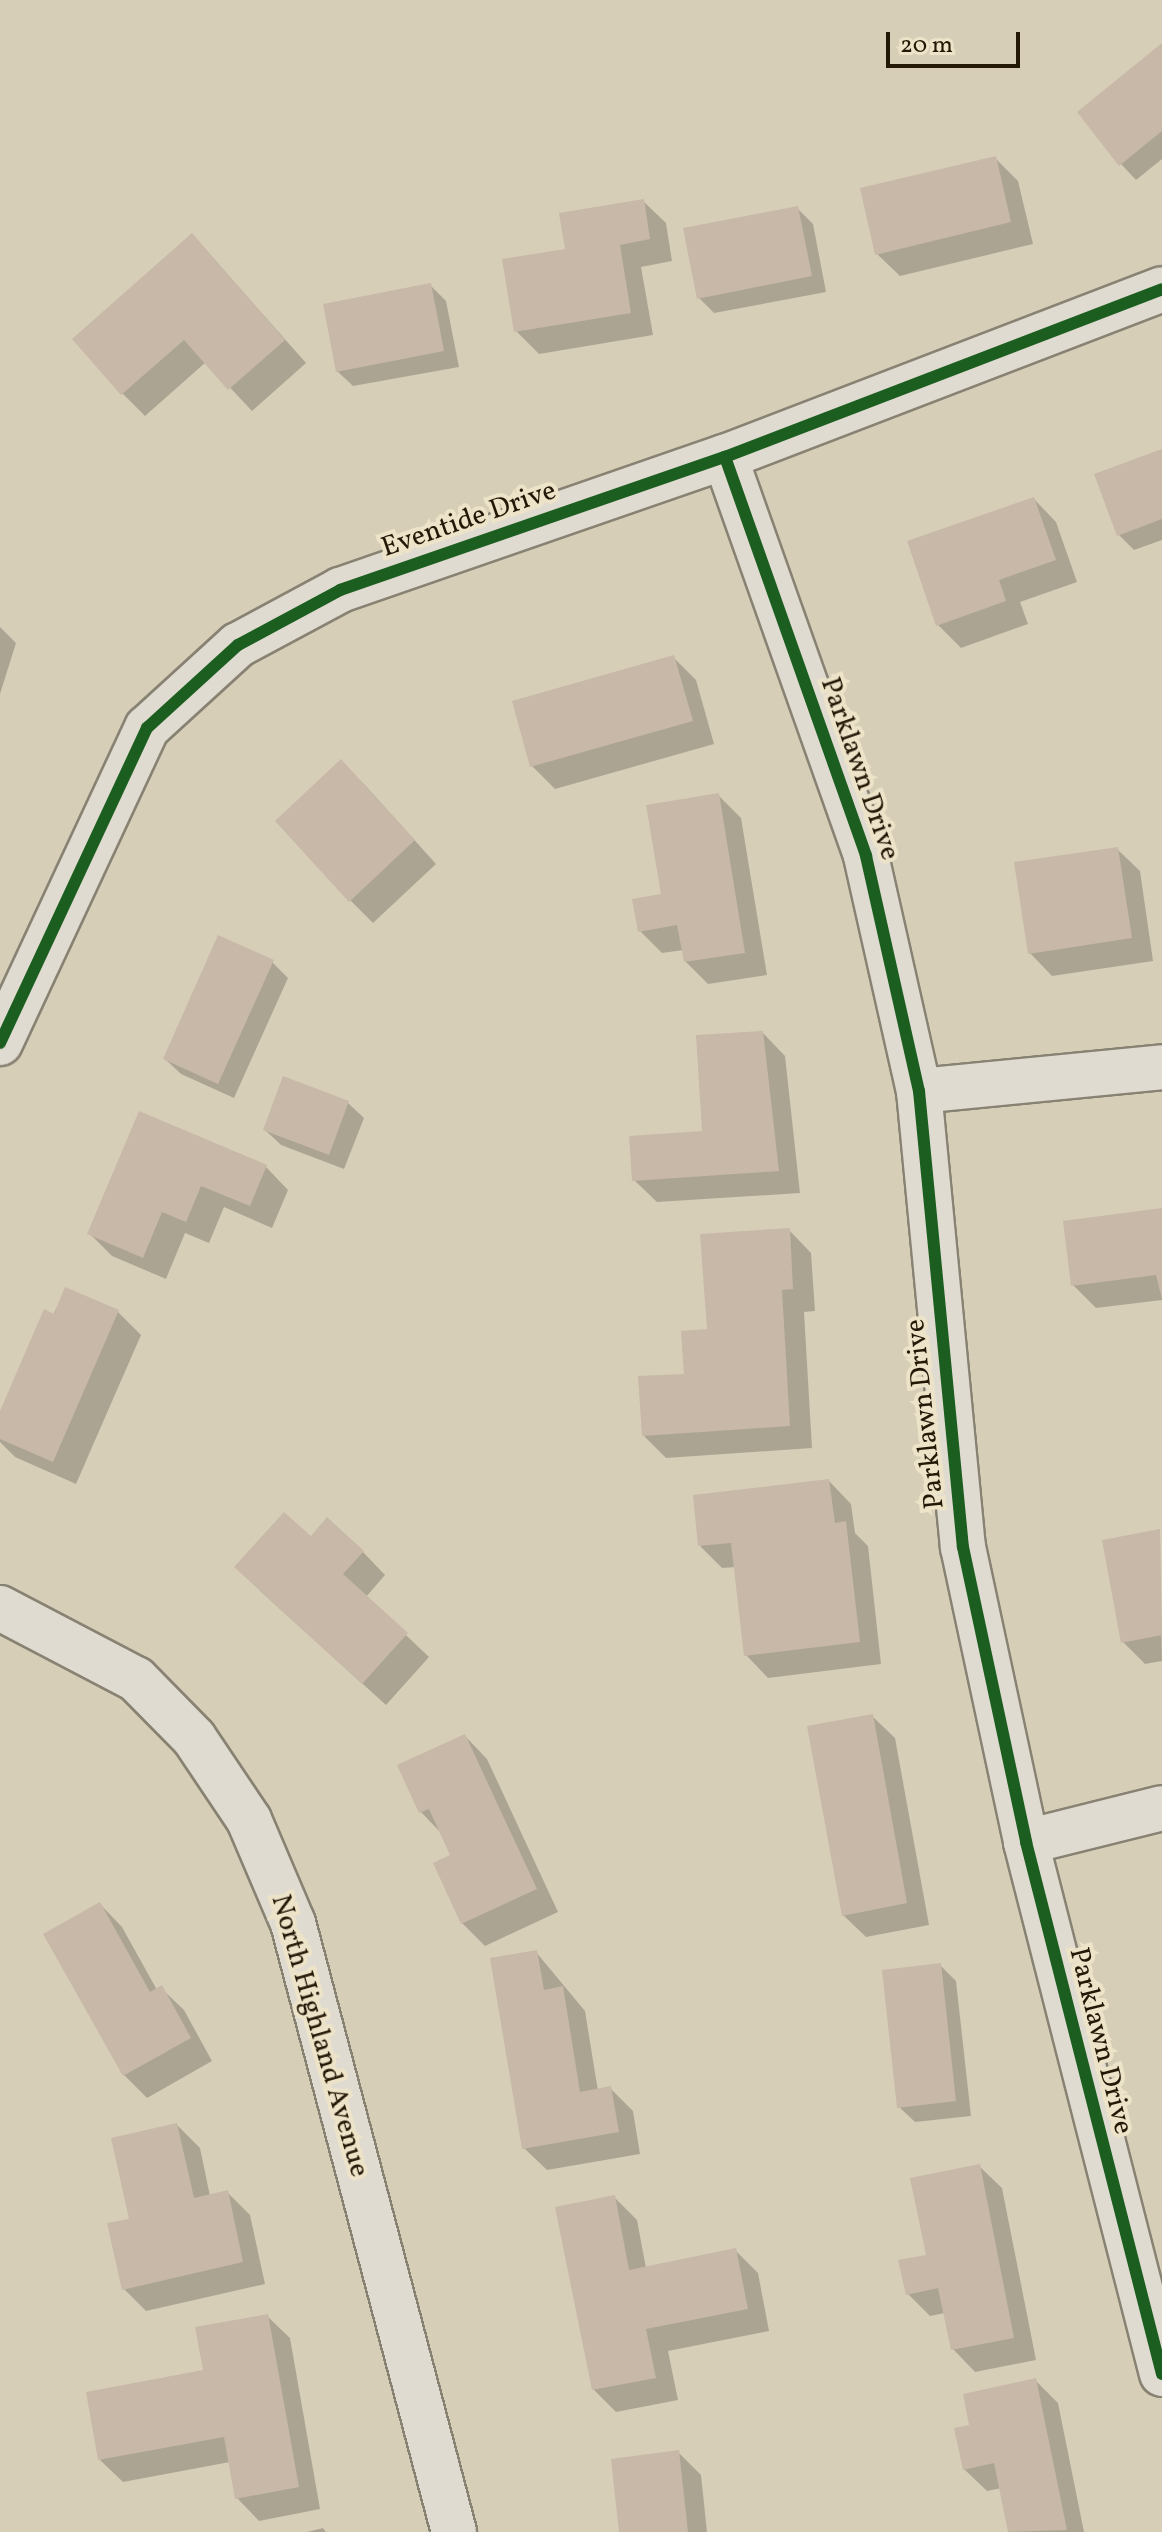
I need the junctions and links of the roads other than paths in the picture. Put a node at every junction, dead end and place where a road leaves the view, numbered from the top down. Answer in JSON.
{"nodes":[{"id":1,"x":1162,"y":289,"type":"edge"},
{"id":2,"x":725,"y":457,"type":"junction"},
{"id":3,"x":0,"y":1043,"type":"edge"},
{"id":4,"x":1162,"y":1067,"type":"edge"},
{"id":5,"x":919,"y":1091,"type":"junction"},
{"id":6,"x":0,"y":1608,"type":"edge"},
{"id":7,"x":1162,"y":1808,"type":"edge"},
{"id":8,"x":1026,"y":1842,"type":"junction"},
{"id":9,"x":1162,"y":2374,"type":"edge"},
{"id":10,"x":454,"y":2532,"type":"edge"}],
"edges":[{"from":1,"to":2,"type":"street","name":"Eventide Drive"},
{"from":2,"to":3,"type":"street","name":"Eventide Drive"},
{"from":2,"to":5,"type":"street","name":"Parklawn Drive"},
{"from":4,"to":5,"type":"street"},
{"from":5,"to":8,"type":"street","name":"Parklawn Drive"},
{"from":6,"to":10,"type":"street","name":"North Highland Avenue"},
{"from":7,"to":8,"type":"street"},
{"from":8,"to":9,"type":"street","name":"Parklawn Drive"}]}
